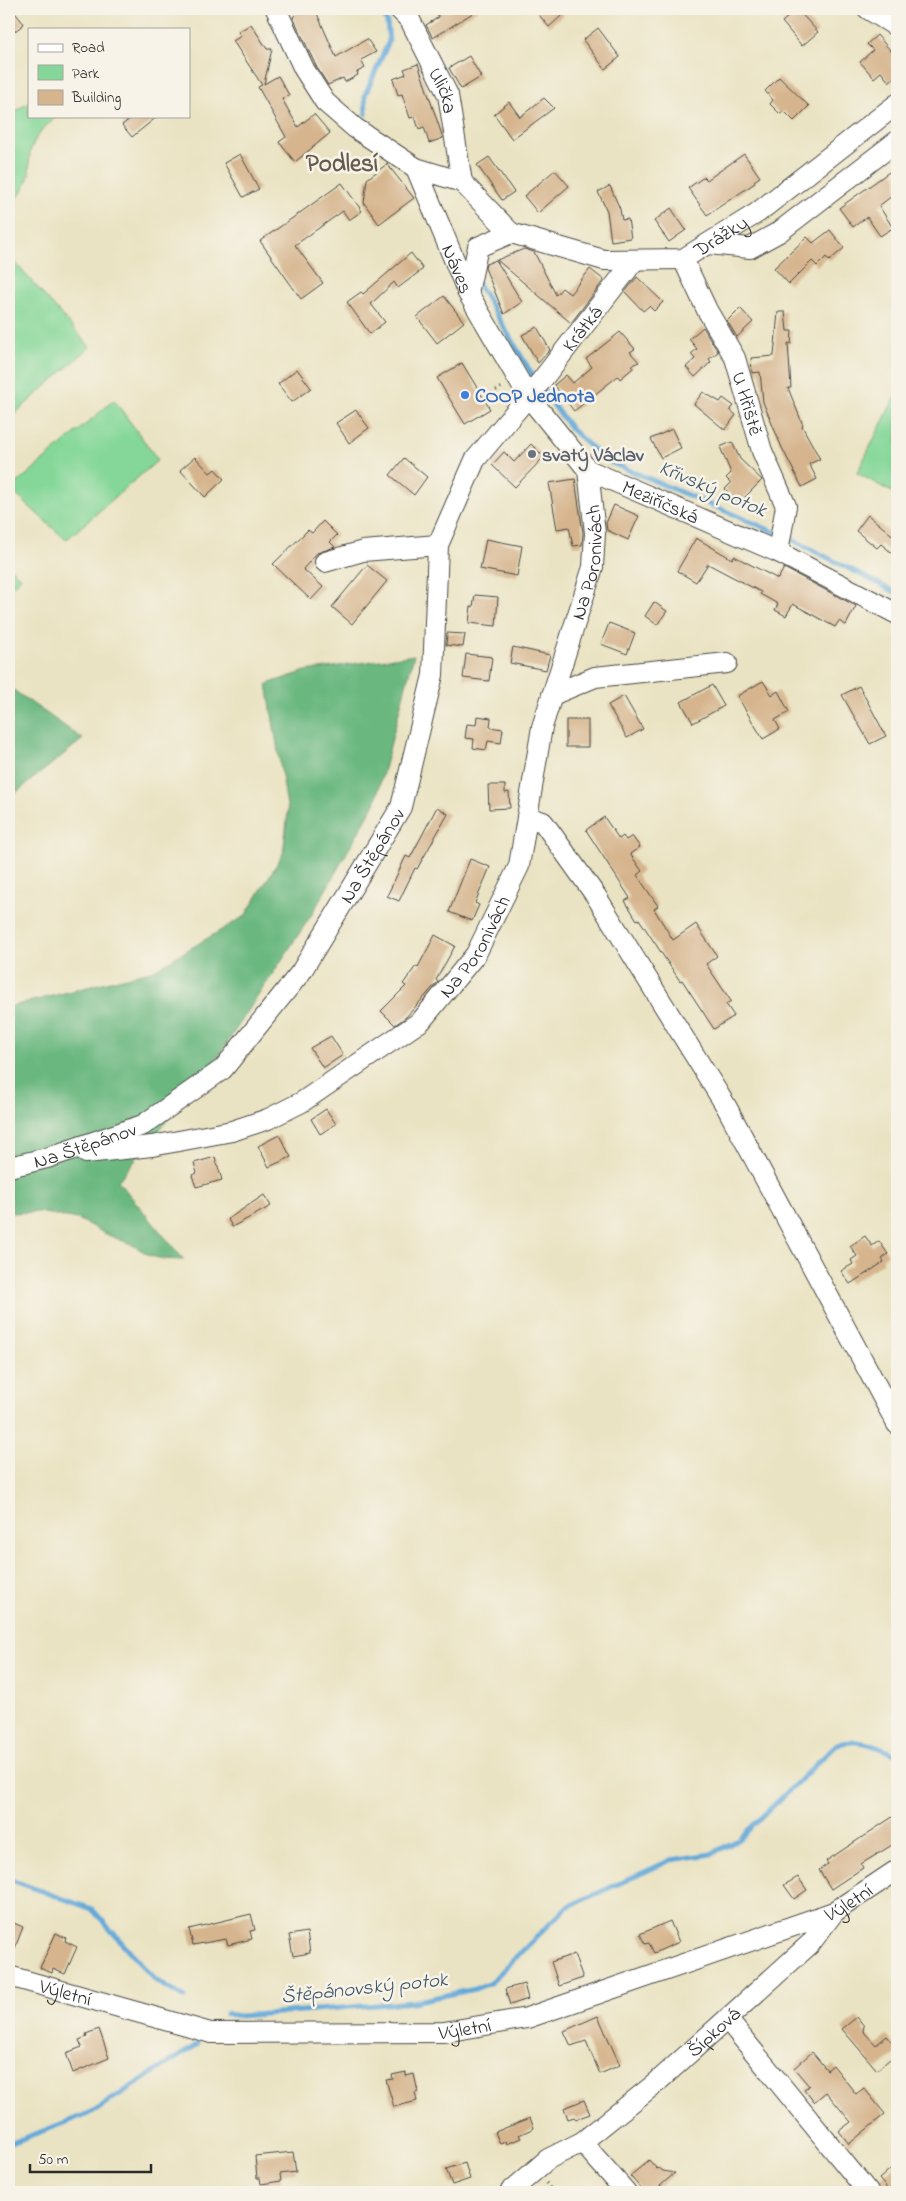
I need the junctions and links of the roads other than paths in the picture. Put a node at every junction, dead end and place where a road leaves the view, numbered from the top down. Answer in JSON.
{"nodes":[{"id":1,"x":276,"y":9,"type":"edge"},
{"id":2,"x":399,"y":9,"type":"edge"},
{"id":3,"x":868,"y":9,"type":"edge"},
{"id":4,"x":897,"y":27,"type":"edge"},
{"id":5,"x":897,"y":104,"type":"edge"},
{"id":6,"x":897,"y":141,"type":"edge"},
{"id":7,"x":416,"y":168,"type":"junction"},
{"id":8,"x":462,"y":182,"type":"junction"},
{"id":9,"x":511,"y":233,"type":"junction"},
{"id":10,"x":708,"y":244,"type":"junction"},
{"id":11,"x":683,"y":260,"type":"junction"},
{"id":12,"x":634,"y":261,"type":"junction"},
{"id":13,"x":468,"y":293,"type":"junction"},
{"id":14,"x":535,"y":389,"type":"junction"},
{"id":15,"x":588,"y":470,"type":"junction"},
{"id":16,"x":780,"y":539,"type":"junction"},
{"id":17,"x":438,"y":545,"type":"junction"},
{"id":18,"x":325,"y":562,"type":"dead end"},
{"id":19,"x":897,"y":614,"type":"edge"},
{"id":20,"x":727,"y":663,"type":"dead end"},
{"id":21,"x":552,"y":695,"type":"junction"},
{"id":22,"x":527,"y":817,"type":"junction"},
{"id":23,"x":47,"y":1158,"type":"junction"},
{"id":24,"x":9,"y":1167,"type":"edge"},
{"id":25,"x":897,"y":1424,"type":"edge"},
{"id":26,"x":897,"y":1870,"type":"edge"},
{"id":27,"x":834,"y":1912,"type":"junction"},
{"id":28,"x":9,"y":1976,"type":"edge"},
{"id":29,"x":727,"y":2019,"type":"junction"},
{"id":30,"x":582,"y":2142,"type":"junction"},
{"id":31,"x":510,"y":2192,"type":"edge"},
{"id":32,"x":626,"y":2192,"type":"edge"},
{"id":33,"x":868,"y":2192,"type":"edge"}],
"edges":[{"from":1,"to":7,"type":"street"},
{"from":2,"to":8,"type":"street","name":"Ulička"},
{"from":3,"to":4,"type":"street"},
{"from":5,"to":10,"type":"street","name":"Drážky"},
{"from":6,"to":10,"type":"street"},
{"from":7,"to":8,"type":"street"},
{"from":7,"to":13,"type":"street","name":"Náves"},
{"from":8,"to":9,"type":"street"},
{"from":9,"to":12,"type":"street","name":"Drážky"},
{"from":9,"to":13,"type":"street","name":"Náves"},
{"from":10,"to":11,"type":"street","name":"Drážky"},
{"from":11,"to":12,"type":"street","name":"Drážky"},
{"from":11,"to":16,"type":"street","name":"U Hřiště"},
{"from":12,"to":14,"type":"street","name":"Krátká"},
{"from":13,"to":14,"type":"street","name":"Meziříčská"},
{"from":14,"to":15,"type":"street","name":"Meziříčská"},
{"from":14,"to":17,"type":"street","name":"Na Štěpánov"},
{"from":15,"to":16,"type":"street","name":"Meziříčská"},
{"from":15,"to":21,"type":"street","name":"Na Poronivách"},
{"from":16,"to":19,"type":"street","name":"Meziříčská"},
{"from":17,"to":18,"type":"street"},
{"from":17,"to":23,"type":"street","name":"Na Štěpánov"},
{"from":20,"to":21,"type":"street"},
{"from":21,"to":22,"type":"street","name":"Na Poronivách"},
{"from":22,"to":23,"type":"street","name":"Na Poronivách"},
{"from":22,"to":25,"type":"street"},
{"from":23,"to":24,"type":"street","name":"Na Štěpánov"},
{"from":26,"to":27,"type":"street","name":"Výletní"},
{"from":27,"to":28,"type":"street","name":"Výletní"},
{"from":27,"to":29,"type":"street","name":"Šípková"},
{"from":29,"to":30,"type":"street","name":"Šípková"},
{"from":29,"to":33,"type":"street"},
{"from":30,"to":31,"type":"street","name":"Šípková"},
{"from":30,"to":32,"type":"street"}]}
